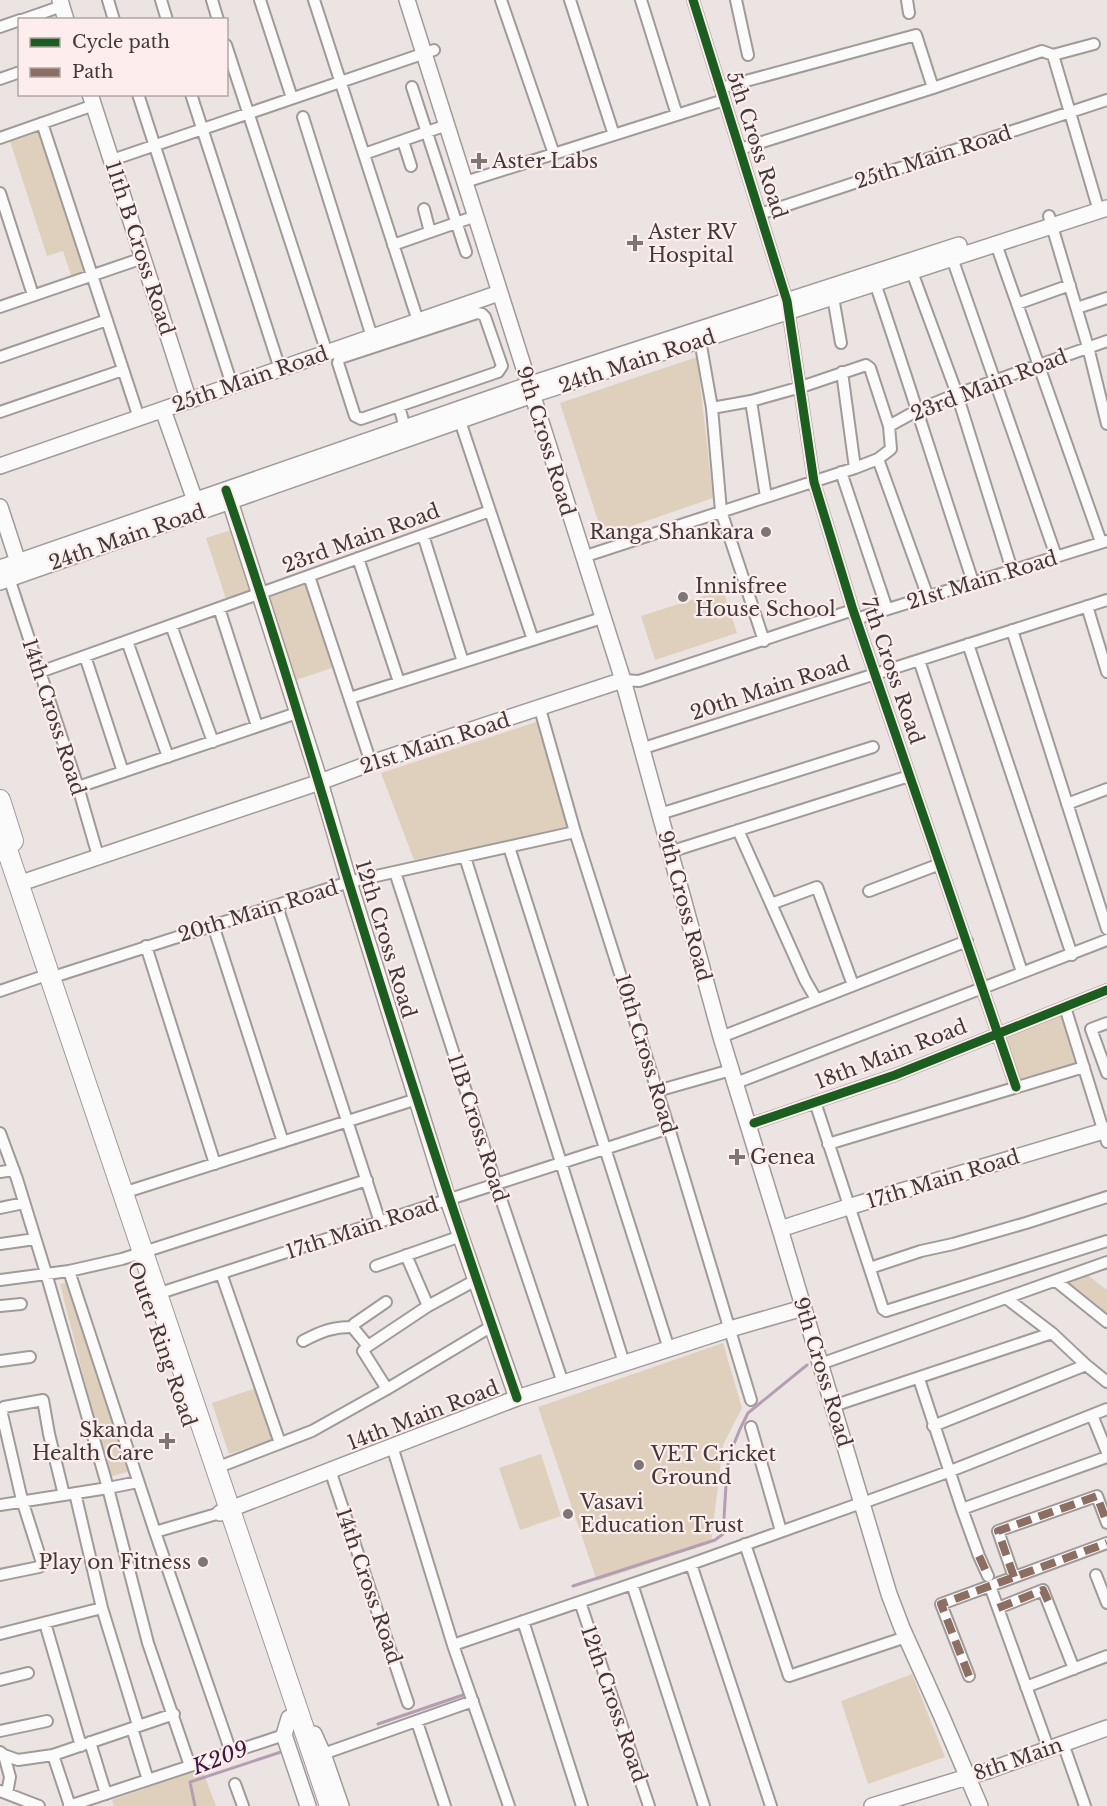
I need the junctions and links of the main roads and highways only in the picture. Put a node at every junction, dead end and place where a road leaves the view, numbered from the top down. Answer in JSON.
{"nodes":[{"id":1,"x":407,"y":0,"type":"edge"},
{"id":2,"x":418,"y":0,"type":"edge"},
{"id":3,"x":429,"y":51,"type":"junction"},
{"id":4,"x":92,"y":100,"type":"edge"},
{"id":5,"x":469,"y":181,"type":"junction"},
{"id":6,"x":1102,"y":204,"type":"edge"},
{"id":7,"x":1051,"y":221,"type":"junction"},
{"id":8,"x":499,"y":292,"type":"junction"},
{"id":9,"x":788,"y":306,"type":"junction"},
{"id":10,"x":534,"y":389,"type":"junction"},
{"id":11,"x":189,"y":400,"type":"junction"},
{"id":12,"x":163,"y":410,"type":"junction"},
{"id":13,"x":0,"y":466,"type":"edge"},
{"id":14,"x":228,"y":495,"type":"junction"},
{"id":15,"x":197,"y":506,"type":"junction"},
{"id":16,"x":0,"y":507,"type":"edge"},
{"id":17,"x":18,"y":562,"type":"junction"},
{"id":18,"x":3,"y":576,"type":"edge"},
{"id":19,"x":627,"y":681,"type":"junction"},
{"id":20,"x":320,"y":782,"type":"junction"},
{"id":21,"x":0,"y":800,"type":"edge"},
{"id":22,"x":665,"y":813,"type":"junction"},
{"id":23,"x":0,"y":829,"type":"edge"},
{"id":24,"x":8,"y":876,"type":"edge"},
{"id":25,"x":44,"y":978,"type":"junction"},
{"id":26,"x":725,"y":1036,"type":"junction"},
{"id":27,"x":736,"y":1075,"type":"junction"},
{"id":28,"x":1106,"y":1134,"type":"edge"},
{"id":29,"x":784,"y":1227,"type":"junction"},
{"id":30,"x":138,"y":1255,"type":"junction"},
{"id":31,"x":803,"y":1308,"type":"junction"},
{"id":32,"x":517,"y":1398,"type":"junction"},
{"id":33,"x":865,"y":1502,"type":"junction"},
{"id":34,"x":225,"y":1511,"type":"junction"},
{"id":35,"x":291,"y":1723,"type":"junction"},
{"id":36,"x":1107,"y":1728,"type":"edge"},
{"id":37,"x":1107,"y":1737,"type":"edge"},
{"id":38,"x":973,"y":1779,"type":"junction"},
{"id":39,"x":308,"y":1805,"type":"edge"},
{"id":40,"x":330,"y":1806,"type":"edge"},
{"id":41,"x":341,"y":1806,"type":"edge"},
{"id":42,"x":872,"y":1806,"type":"edge"},
{"id":43,"x":900,"y":1806,"type":"edge"},
{"id":44,"x":980,"y":1806,"type":"edge"},
{"id":45,"x":989,"y":1806,"type":"edge"}],
"edges":[{"from":1,"to":3,"type":"main road","name":"9th Cross Road"},
{"from":2,"to":3,"type":"main road","name":"9th Cross Road"},
{"from":3,"to":5,"type":"main road","name":"9th Cross Road"},
{"from":3,"to":5,"type":"main road","name":"9th Cross Road"},
{"from":4,"to":11,"type":"main road","name":"11th B Cross Road"},
{"from":5,"to":8,"type":"main road","name":"9th Cross Road"},
{"from":5,"to":10,"type":"main road","name":"9th Cross Road"},
{"from":6,"to":7,"type":"main road","name":"24th Main Road"},
{"from":7,"to":9,"type":"main road","name":"24th Main Road"},
{"from":7,"to":9,"type":"main road","name":"24th Main Road"},
{"from":8,"to":10,"type":"main road","name":"9th Cross Road"},
{"from":8,"to":11,"type":"main road","name":"25th Main Road"},
{"from":9,"to":10,"type":"main road","name":"24th Main Road"},
{"from":9,"to":10,"type":"main road","name":"24th Main Road"},
{"from":10,"to":14,"type":"main road","name":"24th Main Road"},
{"from":10,"to":14,"type":"main road","name":"24th Main Road"},
{"from":10,"to":19,"type":"main road","name":"9th Cross Road"},
{"from":10,"to":19,"type":"main road","name":"9th Cross Road"},
{"from":11,"to":12,"type":"main road","name":"25th Main Road"},
{"from":12,"to":13,"type":"main road","name":"25th Main Road"},
{"from":12,"to":15,"type":"main road"},
{"from":14,"to":15,"type":"main road","name":"24th Main Road"},
{"from":14,"to":20,"type":"main road","name":"12th Cross Road"},
{"from":15,"to":17,"type":"main road","name":"24th Main Road"},
{"from":15,"to":18,"type":"main road","name":"24th Main Road"},
{"from":16,"to":17,"type":"main road"},
{"from":17,"to":18,"type":"main road","name":"24th Main Road"},
{"from":19,"to":20,"type":"main road","name":"21st Main Road"},
{"from":19,"to":22,"type":"main road","name":"9th Cross Road"},
{"from":19,"to":22,"type":"main road","name":"9th Cross Road"},
{"from":20,"to":24,"type":"main road","name":"21st Main Road"},
{"from":20,"to":32,"type":"main road","name":"12th Cross Road"},
{"from":21,"to":24,"type":"highway"},
{"from":22,"to":26,"type":"main road","name":"9th Cross Road"},
{"from":22,"to":26,"type":"main road","name":"9th Cross Road"},
{"from":23,"to":24,"type":"highway","name":"Outer Ring Road"},
{"from":24,"to":25,"type":"highway","name":"Outer Ring Road"},
{"from":25,"to":30,"type":"highway","name":"Outer Ring Road"},
{"from":25,"to":30,"type":"highway","name":"Outer Ring Road"},
{"from":26,"to":27,"type":"main road","name":"9th Cross Road"},
{"from":27,"to":29,"type":"main road","name":"9th Cross Road"},
{"from":27,"to":29,"type":"main road","name":"9th Cross Road"},
{"from":28,"to":29,"type":"main road","name":"17th Main Road"},
{"from":29,"to":31,"type":"main road","name":"9th Cross Road"},
{"from":29,"to":33,"type":"main road","name":"9th Cross Road"},
{"from":30,"to":34,"type":"highway","name":"Outer Ring Road"},
{"from":30,"to":34,"type":"highway","name":"Outer Ring Road"},
{"from":31,"to":32,"type":"main road","name":"14th Main Road"},
{"from":31,"to":33,"type":"main road","name":"9th Cross Road"},
{"from":32,"to":34,"type":"main road","name":"14th Main Road"},
{"from":33,"to":38,"type":"main road","name":"9th Cross Road"},
{"from":33,"to":38,"type":"main road","name":"9th Cross Road"},
{"from":34,"to":35,"type":"highway","name":"Outer Ring Road"},
{"from":35,"to":39,"type":"highway","name":"Outer Ring Road"},
{"from":35,"to":40,"type":"highway","name":"Outer Ring Road"},
{"from":35,"to":41,"type":"main road","name":"Outer Ring Road"},
{"from":36,"to":38,"type":"main road","name":"8th Main"},
{"from":37,"to":38,"type":"main road"},
{"from":38,"to":42,"type":"main road","name":"8th Main"},
{"from":38,"to":43,"type":"main road"},
{"from":38,"to":44,"type":"main road","name":"9th Cross Road"},
{"from":38,"to":45,"type":"main road","name":"9th Cross Road"}]}
